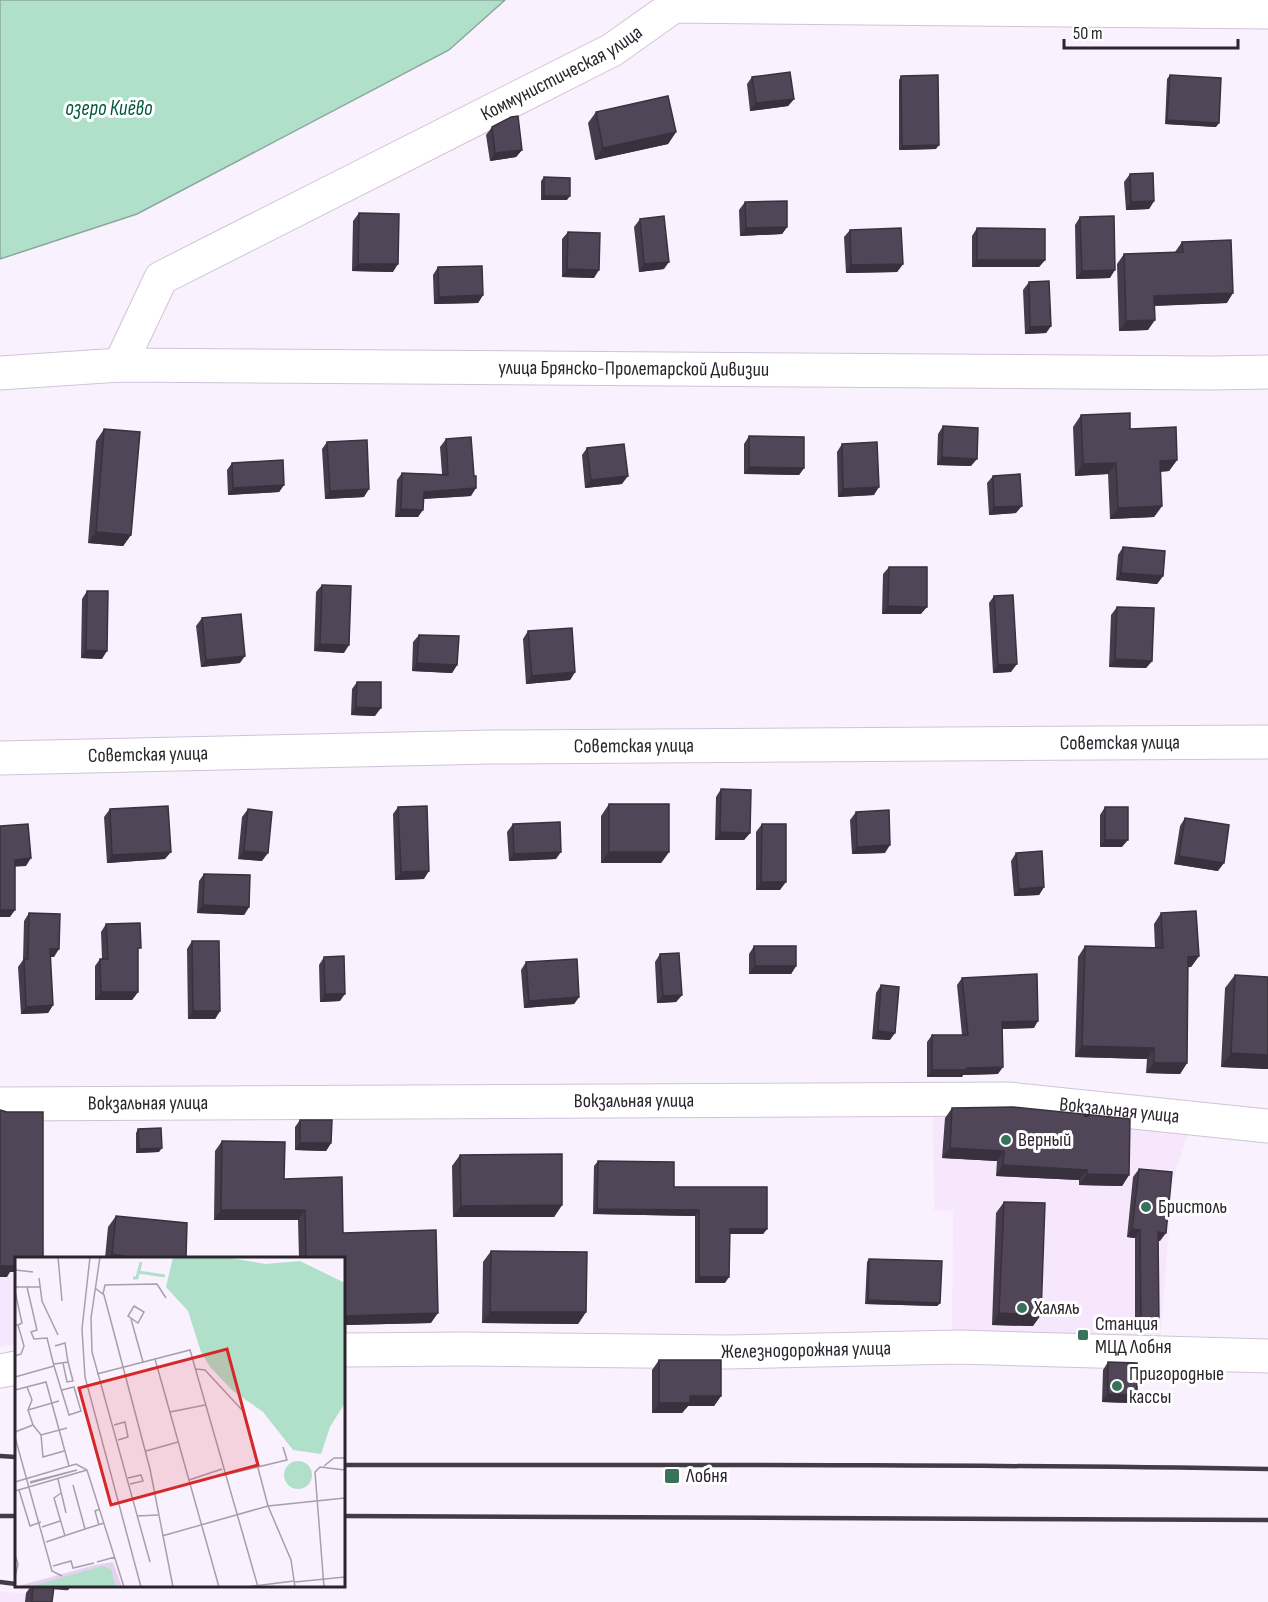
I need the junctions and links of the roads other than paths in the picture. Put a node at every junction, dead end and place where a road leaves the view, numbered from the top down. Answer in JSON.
{"nodes":[{"id":1,"x":1268,"y":12,"type":"edge"},
{"id":2,"x":120,"y":365,"type":"junction"},
{"id":3,"x":1268,"y":372,"type":"edge"},
{"id":4,"x":0,"y":373,"type":"edge"},
{"id":5,"x":1268,"y":742,"type":"edge"},
{"id":6,"x":0,"y":758,"type":"edge"},
{"id":7,"x":0,"y":1104,"type":"edge"},
{"id":8,"x":1268,"y":1126,"type":"edge"},
{"id":9,"x":345,"y":1350,"type":"edge"},
{"id":10,"x":1268,"y":1356,"type":"edge"},
{"id":11,"x":15,"y":1368,"type":"edge"},
{"id":12,"x":0,"y":1371,"type":"edge"}],
"edges":[{"from":1,"to":2,"type":"street","name":"Коммунистическая улица"},
{"from":2,"to":3,"type":"street","name":"улица Брянско-Пролетарской Дивизии"},
{"from":2,"to":4,"type":"street","name":"улица Брянско-Пролетарской Дивизии"},
{"from":5,"to":6,"type":"street","name":"Советская улица"},
{"from":7,"to":8,"type":"street","name":"Вокзальная улица"},
{"from":9,"to":10,"type":"street","name":"Железнодорожная улица"},
{"from":11,"to":12,"type":"street"}]}
